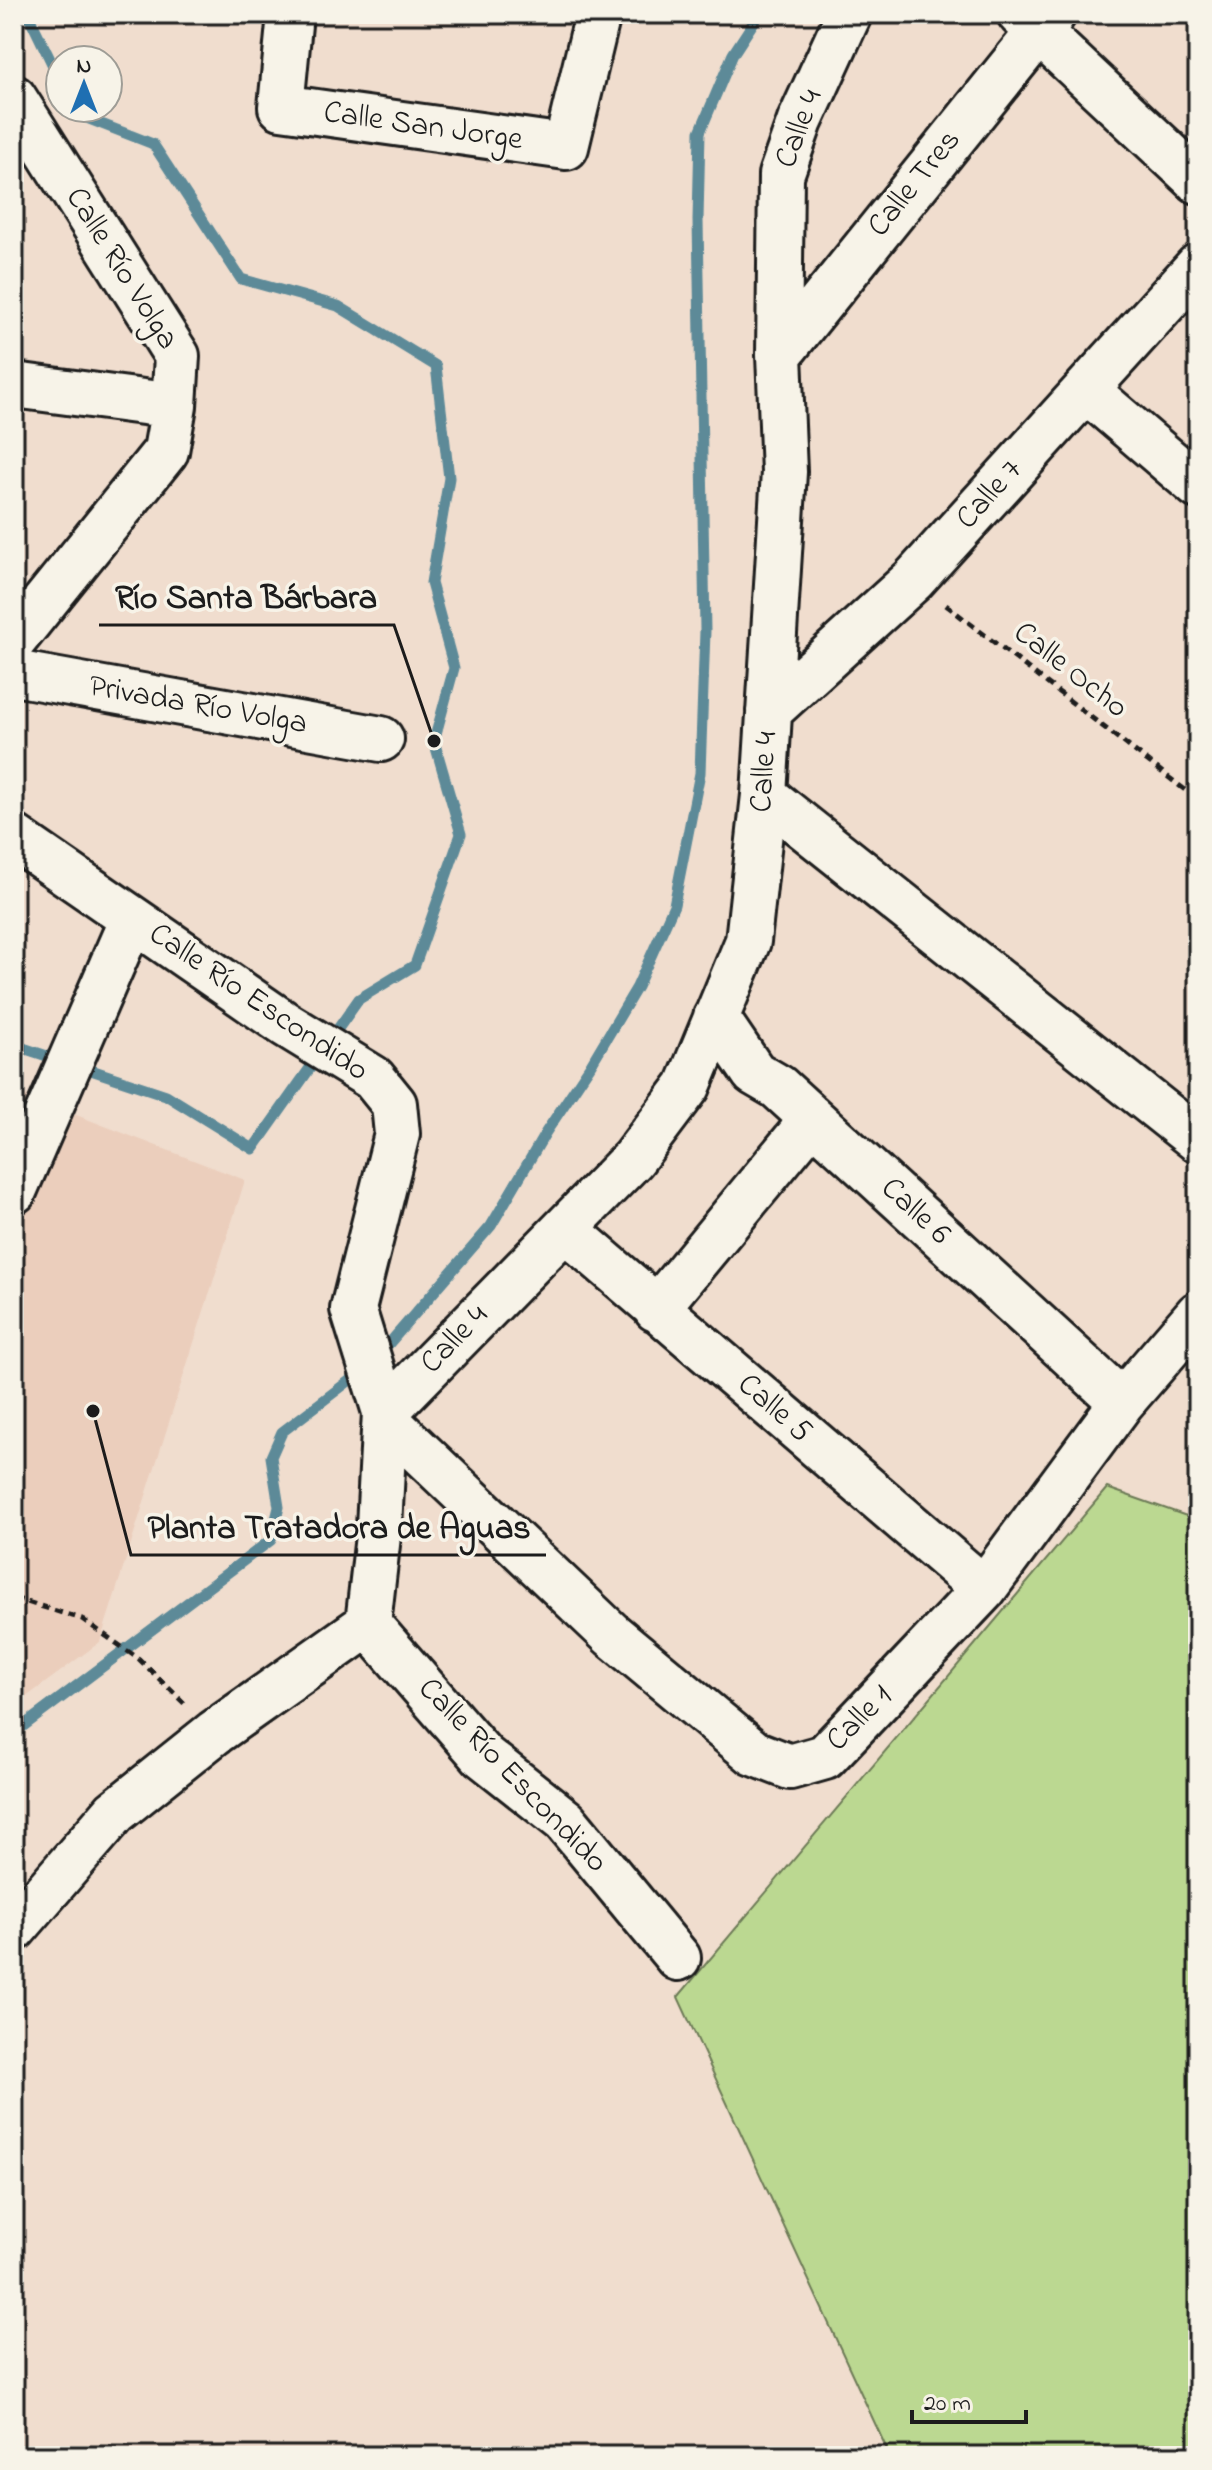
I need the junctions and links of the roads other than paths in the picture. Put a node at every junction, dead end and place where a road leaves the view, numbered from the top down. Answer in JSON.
{"nodes":[{"id":1,"x":290,"y":14,"type":"edge"},
{"id":2,"x":598,"y":14,"type":"edge"},
{"id":3,"x":849,"y":14,"type":"edge"},
{"id":4,"x":1037,"y":19,"type":"edge"},
{"id":5,"x":14,"y":98,"type":"edge"},
{"id":6,"x":1198,"y":181,"type":"edge"},
{"id":7,"x":1198,"y":266,"type":"edge"},
{"id":8,"x":779,"y":355,"type":"junction"},
{"id":9,"x":14,"y":385,"type":"edge"},
{"id":10,"x":1086,"y":390,"type":"junction"},
{"id":11,"x":174,"y":406,"type":"junction"},
{"id":12,"x":1198,"y":486,"type":"edge"},
{"id":13,"x":14,"y":640,"type":"edge"},
{"id":14,"x":14,"y":673,"type":"edge"},
{"id":15,"x":769,"y":711,"type":"junction"},
{"id":16,"x":381,"y":739,"type":"dead end"},
{"id":17,"x":764,"y":795,"type":"junction"},
{"id":18,"x":14,"y":837,"type":"edge"},
{"id":19,"x":132,"y":919,"type":"junction"},
{"id":20,"x":716,"y":1017,"type":"junction"},
{"id":21,"x":813,"y":1119,"type":"junction"},
{"id":22,"x":1198,"y":1140,"type":"edge"},
{"id":23,"x":14,"y":1191,"type":"edge"},
{"id":24,"x":565,"y":1229,"type":"junction"},
{"id":25,"x":656,"y":1309,"type":"junction"},
{"id":26,"x":1198,"y":1314,"type":"edge"},
{"id":27,"x":378,"y":1392,"type":"junction"},
{"id":28,"x":1122,"y":1402,"type":"junction"},
{"id":29,"x":984,"y":1589,"type":"junction"},
{"id":30,"x":368,"y":1624,"type":"junction"},
{"id":31,"x":14,"y":1929,"type":"edge"},
{"id":32,"x":678,"y":1958,"type":"dead end"}],
"edges":[{"from":1,"to":2,"type":"street","name":"Calle San Jorge"},
{"from":3,"to":8,"type":"street","name":"Calle 4"},
{"from":4,"to":6,"type":"street"},
{"from":4,"to":8,"type":"street","name":"Calle Tres"},
{"from":5,"to":11,"type":"street","name":"Calle Río Volga"},
{"from":7,"to":10,"type":"street","name":"Calle 7"},
{"from":8,"to":15,"type":"street","name":"Calle 4"},
{"from":9,"to":11,"type":"street"},
{"from":10,"to":12,"type":"street"},
{"from":10,"to":15,"type":"street","name":"Calle 7"},
{"from":11,"to":13,"type":"street","name":"Calle Río Volga"},
{"from":14,"to":16,"type":"street","name":"Privada Río Volga"},
{"from":15,"to":17,"type":"street","name":"Calle 4"},
{"from":17,"to":20,"type":"street","name":"Calle 4"},
{"from":17,"to":22,"type":"street"},
{"from":18,"to":19,"type":"street","name":"Calle Río Escondido"},
{"from":19,"to":23,"type":"street"},
{"from":19,"to":27,"type":"street","name":"Calle Río Escondido"},
{"from":20,"to":21,"type":"street","name":"Calle 6"},
{"from":20,"to":24,"type":"street","name":"Calle 4"},
{"from":21,"to":25,"type":"street"},
{"from":21,"to":28,"type":"street","name":"Calle 6"},
{"from":24,"to":25,"type":"street","name":"Calle 5"},
{"from":24,"to":27,"type":"street","name":"Calle 4"},
{"from":25,"to":29,"type":"street","name":"Calle 5"},
{"from":26,"to":28,"type":"street","name":"Calle 1"},
{"from":27,"to":29,"type":"street","name":"Calle 1"},
{"from":27,"to":30,"type":"street","name":"Calle Río Escondido"},
{"from":28,"to":29,"type":"street","name":"Calle 1"},
{"from":30,"to":31,"type":"street"},
{"from":30,"to":32,"type":"street","name":"Calle Río Escondido"}]}
